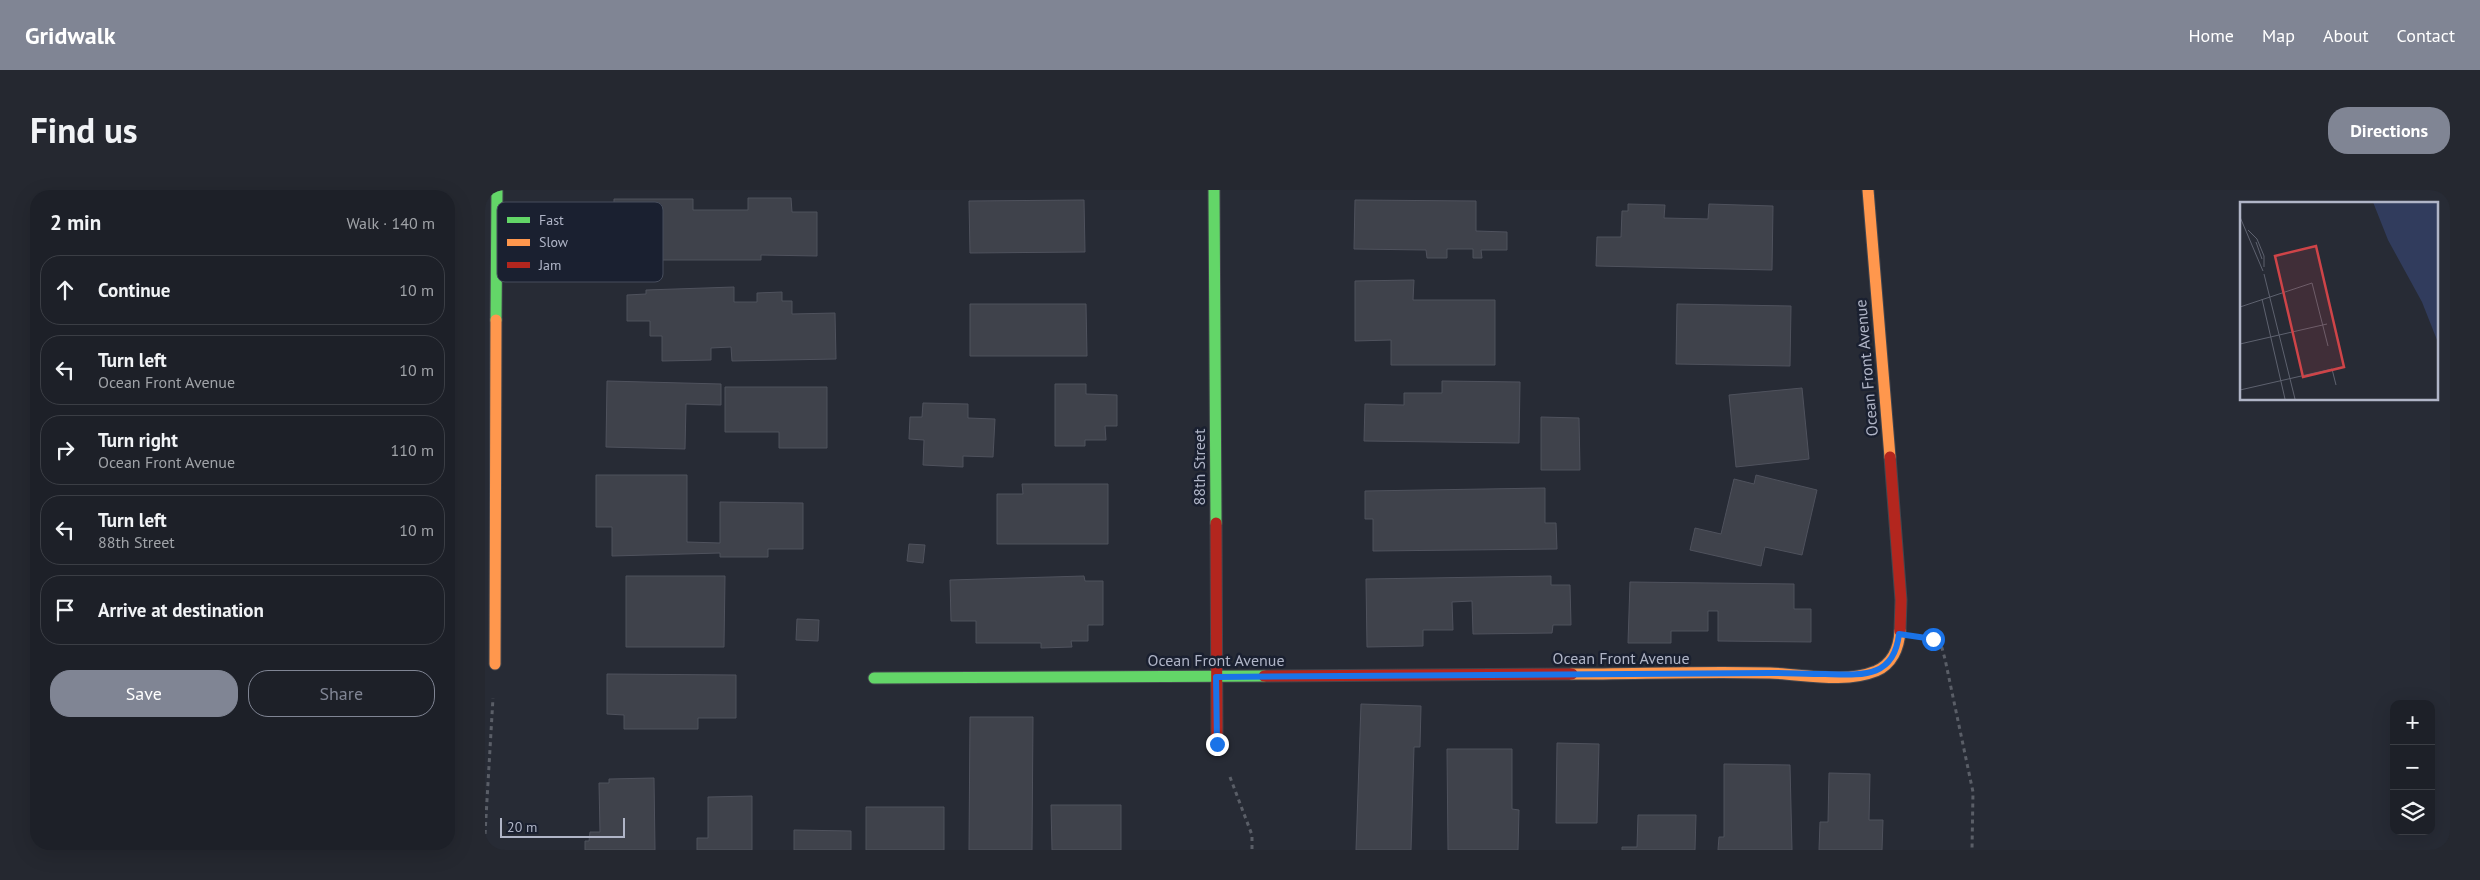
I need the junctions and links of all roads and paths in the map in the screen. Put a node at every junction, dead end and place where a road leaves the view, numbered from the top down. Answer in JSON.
{"nodes":[{"id":1,"x":497,"y":190,"type":"edge"},
{"id":2,"x":1214,"y":190,"type":"edge"},
{"id":3,"x":1868,"y":190,"type":"edge"},
{"id":4,"x":1899,"y":634,"type":"junction"},
{"id":5,"x":495,"y":664,"type":"joint"},
{"id":6,"x":1216,"y":677,"type":"junction"},
{"id":7,"x":873,"y":678,"type":"dead end"},
{"id":8,"x":1217,"y":744,"type":"joint"},
{"id":9,"x":485,"y":834,"type":"edge"},
{"id":10,"x":1251,"y":850,"type":"edge"},
{"id":11,"x":1972,"y":850,"type":"edge"}],
"edges":[{"from":1,"to":5,"type":"street"},
{"from":2,"to":6,"type":"street","name":"88th Street"},
{"from":3,"to":4,"type":"street","name":"Ocean Front Avenue"},
{"from":4,"to":6,"type":"street","name":"Ocean Front Avenue"},
{"from":4,"to":11,"type":"path"},
{"from":5,"to":9,"type":"path"},
{"from":6,"to":7,"type":"street","name":"Ocean Front Avenue"},
{"from":6,"to":8,"type":"street","name":"88th Street"},
{"from":8,"to":10,"type":"path"}]}
